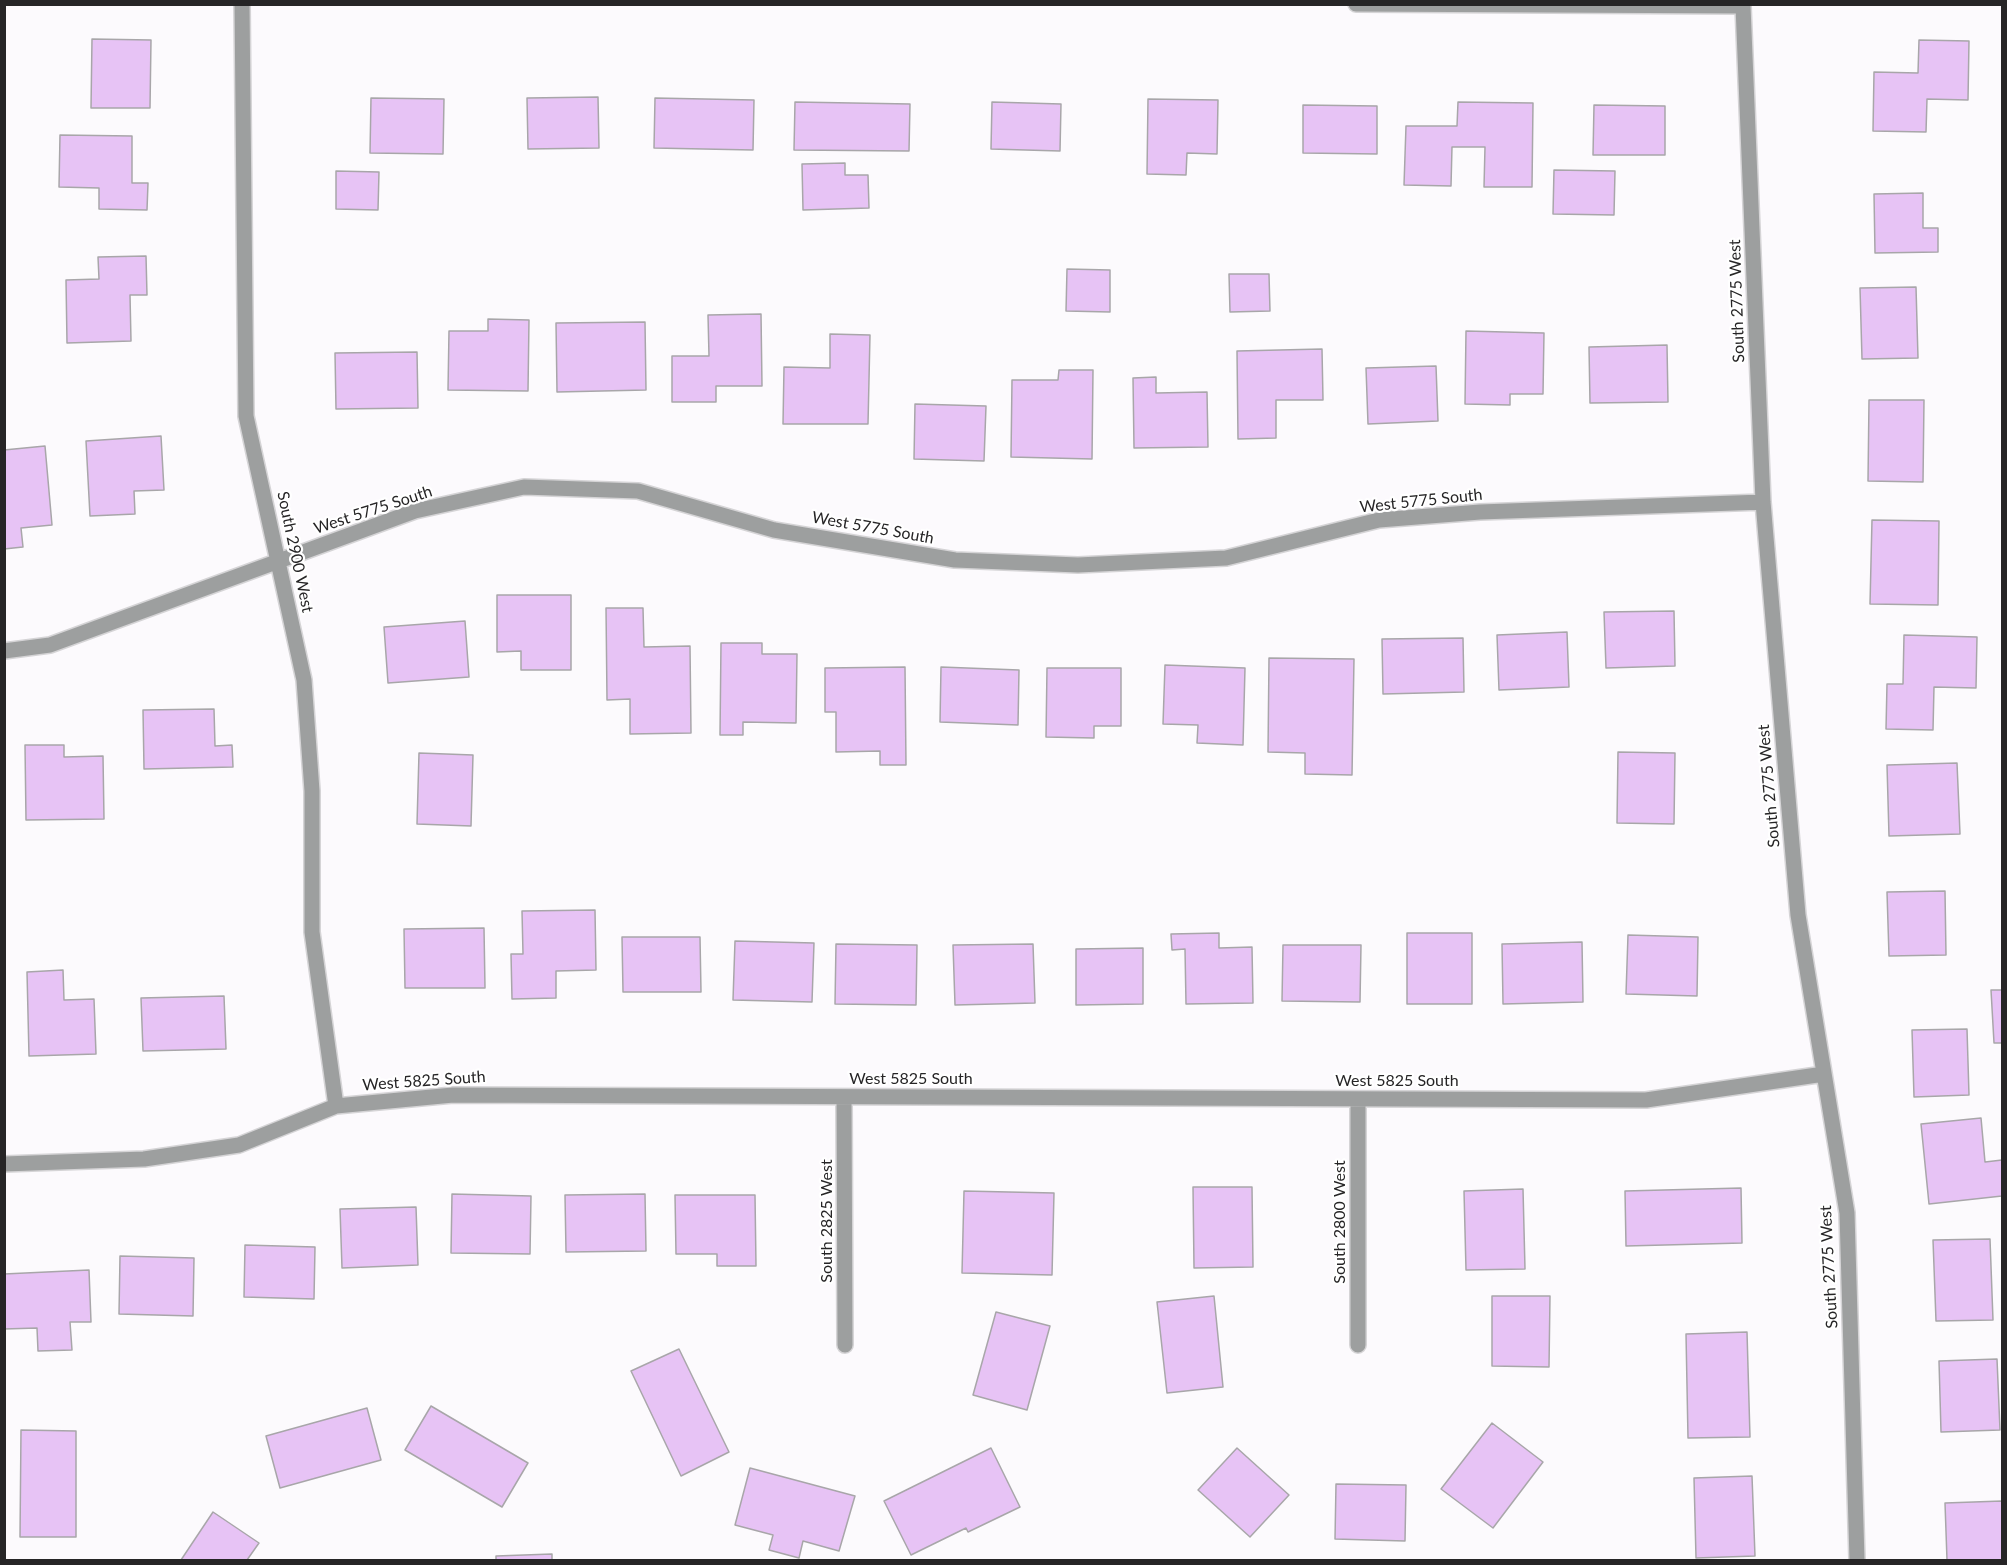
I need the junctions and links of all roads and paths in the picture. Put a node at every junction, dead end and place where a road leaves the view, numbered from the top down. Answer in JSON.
{"nodes":[{"id":1,"x":242,"y":4,"type":"edge"},
{"id":2,"x":1356,"y":4,"type":"edge"},
{"id":3,"x":1763,"y":502,"type":"junction"},
{"id":4,"x":278,"y":562,"type":"junction"},
{"id":5,"x":4,"y":651,"type":"edge"},
{"id":6,"x":1824,"y":1074,"type":"junction"},
{"id":7,"x":844,"y":1096,"type":"junction"},
{"id":8,"x":1358,"y":1098,"type":"junction"},
{"id":9,"x":336,"y":1106,"type":"junction"},
{"id":10,"x":4,"y":1164,"type":"edge"},
{"id":11,"x":846,"y":1345,"type":"dead end"},
{"id":12,"x":1358,"y":1345,"type":"dead end"},
{"id":13,"x":1857,"y":1560,"type":"edge"}],
"edges":[{"from":1,"to":4,"type":"street","name":"South 2900 West"},
{"from":2,"to":3,"type":"street","name":"South 2775 West"},
{"from":3,"to":4,"type":"street","name":"West 5775 South"},
{"from":3,"to":6,"type":"street","name":"South 2775 West"},
{"from":4,"to":5,"type":"street","name":"West 5775 South"},
{"from":4,"to":9,"type":"street","name":"South 2900 West"},
{"from":6,"to":8,"type":"street","name":"West 5825 South"},
{"from":6,"to":13,"type":"street","name":"South 2775 West"},
{"from":7,"to":8,"type":"street","name":"West 5825 South"},
{"from":7,"to":9,"type":"street","name":"West 5825 South"},
{"from":7,"to":11,"type":"street","name":"South 2825 West"},
{"from":8,"to":12,"type":"street","name":"South 2800 West"},
{"from":9,"to":10,"type":"street","name":"West 5825 South"}]}
